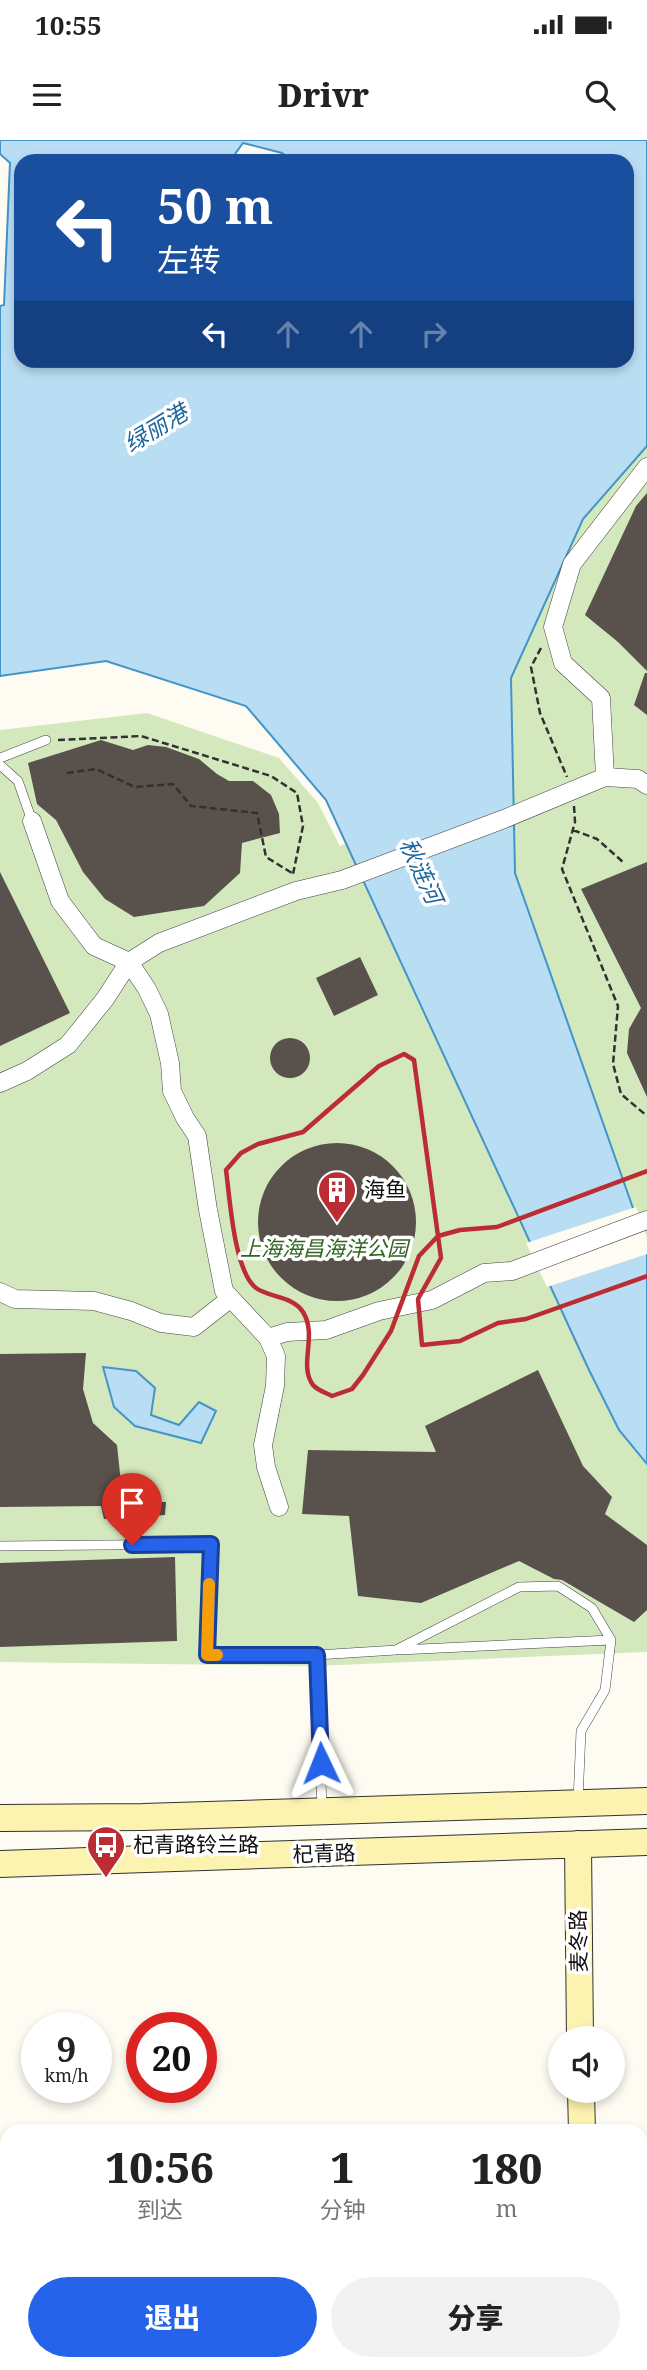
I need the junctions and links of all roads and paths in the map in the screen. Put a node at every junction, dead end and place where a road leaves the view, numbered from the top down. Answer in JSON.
{"nodes":[{"id":1,"x":647,"y":467,"type":"edge"},
{"id":2,"x":553,"y":627,"type":"junction"},
{"id":3,"x":46,"y":740,"type":"joint"},
{"id":4,"x":0,"y":758,"type":"edge"},
{"id":5,"x":0,"y":765,"type":"edge"},
{"id":6,"x":67,"y":773,"type":"dead end"},
{"id":7,"x":605,"y":778,"type":"junction"},
{"id":8,"x":647,"y":785,"type":"edge"},
{"id":9,"x":573,"y":791,"type":"junction"},
{"id":10,"x":32,"y":821,"type":"joint"},
{"id":11,"x":573,"y":830,"type":"junction"},
{"id":12,"x":623,"y":862,"type":"dead end"},
{"id":13,"x":295,"y":882,"type":"junction"},
{"id":14,"x":129,"y":962,"type":"junction"},
{"id":15,"x":0,"y":1083,"type":"edge"},
{"id":16,"x":647,"y":1116,"type":"edge"},
{"id":17,"x":647,"y":1220,"type":"edge"},
{"id":18,"x":0,"y":1293,"type":"edge"},
{"id":19,"x":231,"y":1298,"type":"junction"},
{"id":20,"x":268,"y":1338,"type":"junction"},
{"id":21,"x":279,"y":1507,"type":"dead end"},
{"id":22,"x":0,"y":1546,"type":"edge"},
{"id":23,"x":611,"y":1640,"type":"junction"},
{"id":24,"x":396,"y":1650,"type":"junction"},
{"id":25,"x":317,"y":1655,"type":"junction"},
{"id":26,"x":647,"y":1801,"type":"edge"},
{"id":27,"x":578,"y":1803,"type":"junction"},
{"id":28,"x":322,"y":1812,"type":"junction"},
{"id":29,"x":0,"y":1818,"type":"edge"},
{"id":30,"x":647,"y":1842,"type":"edge"},
{"id":31,"x":578,"y":1844,"type":"junction"},
{"id":32,"x":0,"y":1864,"type":"edge"},
{"id":33,"x":580,"y":2026,"type":"edge"},
{"id":34,"x":581,"y":2103,"type":"edge"},
{"id":35,"x":582,"y":2124,"type":"edge"}],
"edges":[{"from":1,"to":2,"type":"street"},
{"from":2,"to":7,"type":"street"},
{"from":2,"to":9,"type":"path"},
{"from":3,"to":4,"type":"lane"},
{"from":3,"to":13,"type":"path"},
{"from":5,"to":10,"type":"lane"},
{"from":6,"to":13,"type":"path"},
{"from":7,"to":8,"type":"street"},
{"from":7,"to":9,"type":"street"},
{"from":9,"to":11,"type":"path"},
{"from":9,"to":13,"type":"street"},
{"from":10,"to":14,"type":"street"},
{"from":11,"to":12,"type":"path"},
{"from":11,"to":16,"type":"path"},
{"from":13,"to":14,"type":"street"},
{"from":14,"to":15,"type":"street"},
{"from":14,"to":19,"type":"street"},
{"from":17,"to":20,"type":"street"},
{"from":18,"to":19,"type":"street"},
{"from":19,"to":20,"type":"street"},
{"from":20,"to":21,"type":"street"},
{"from":22,"to":25,"type":"lane"},
{"from":23,"to":24,"type":"lane"},
{"from":23,"to":24,"type":"lane"},
{"from":23,"to":27,"type":"lane"},
{"from":24,"to":25,"type":"lane"},
{"from":25,"to":28,"type":"lane"},
{"from":26,"to":27,"type":"main road","name":"杞青路"},
{"from":27,"to":28,"type":"main road","name":"杞青路"},
{"from":28,"to":29,"type":"main road","name":"杞青路"},
{"from":30,"to":31,"type":"main road","name":"杞青路"},
{"from":31,"to":32,"type":"main road","name":"杞青路"},
{"from":31,"to":33,"type":"main road","name":"麦冬路"},
{"from":34,"to":35,"type":"main road"}]}
